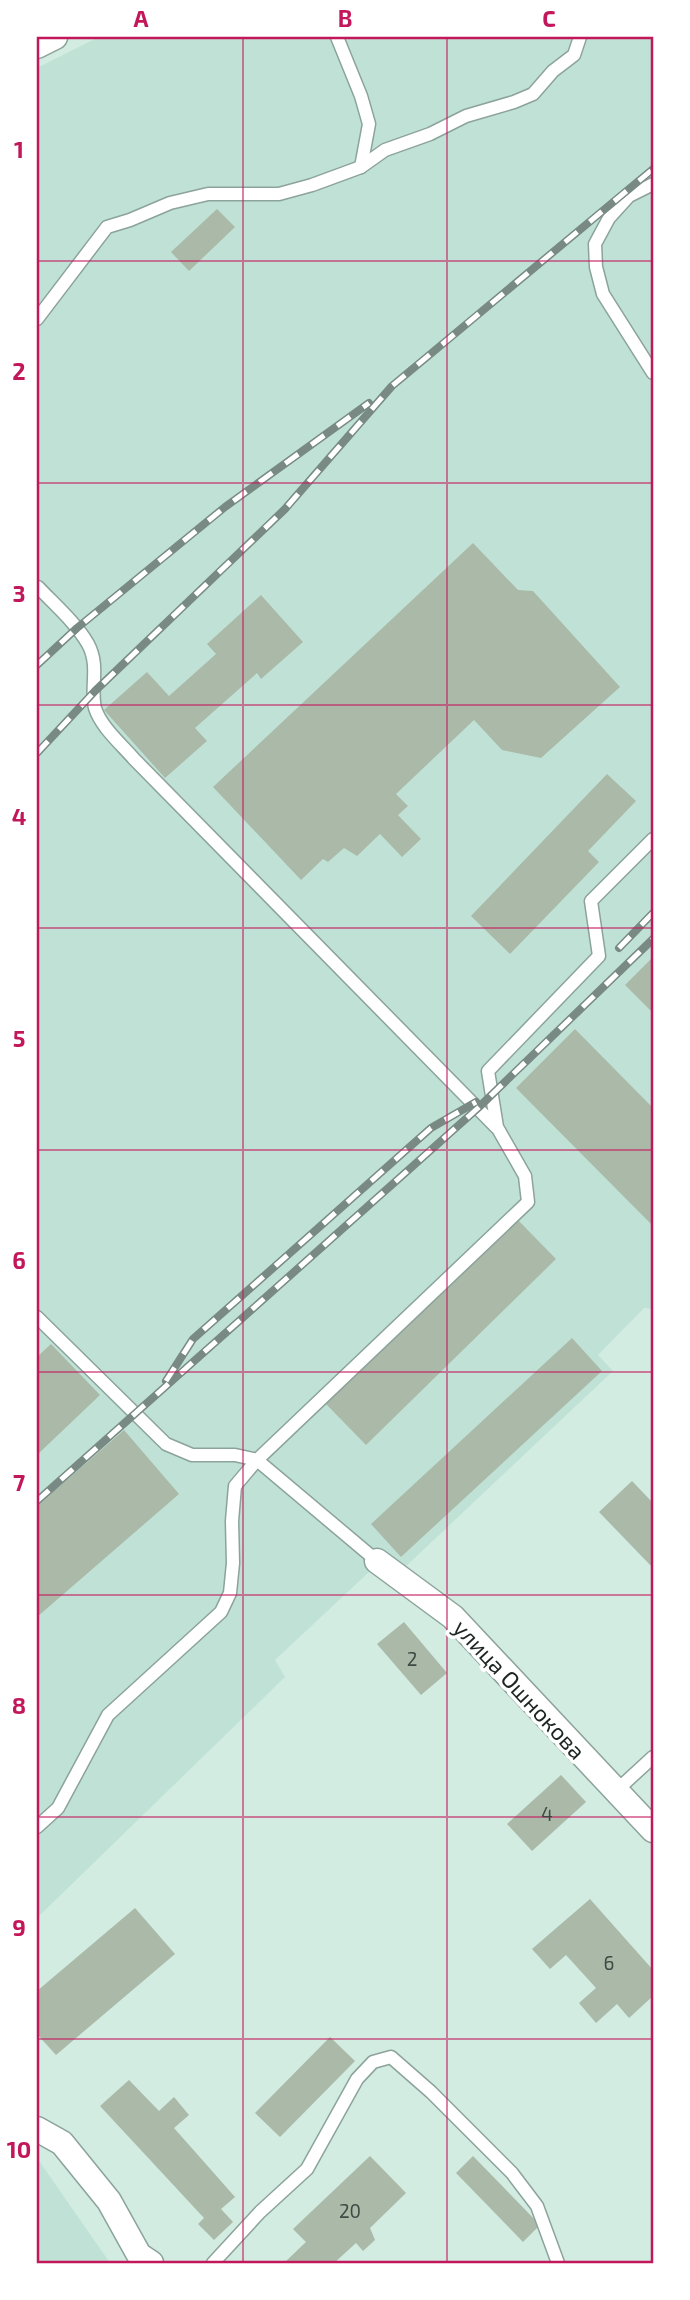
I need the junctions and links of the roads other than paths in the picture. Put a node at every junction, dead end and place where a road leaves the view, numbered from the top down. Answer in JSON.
{"nodes":[{"id":1,"x":55,"y":37,"type":"edge"},
{"id":2,"x":337,"y":37,"type":"edge"},
{"id":3,"x":580,"y":37,"type":"edge"},
{"id":4,"x":37,"y":46,"type":"edge"},
{"id":5,"x":362,"y":167,"type":"junction"},
{"id":6,"x":653,"y":184,"type":"edge"},
{"id":7,"x":37,"y":319,"type":"edge"},
{"id":8,"x":653,"y":373,"type":"edge"},
{"id":9,"x":38,"y":587,"type":"dead end"},
{"id":10,"x":653,"y":839,"type":"edge"},
{"id":11,"x":497,"y":1127,"type":"junction"},
{"id":12,"x":37,"y":1317,"type":"edge"},
{"id":13,"x":257,"y":1460,"type":"junction"},
{"id":14,"x":377,"y":1561,"type":"joint"},
{"id":15,"x":653,"y":1757,"type":"edge"},
{"id":16,"x":616,"y":1791,"type":"junction"},
{"id":17,"x":37,"y":1827,"type":"edge"},
{"id":18,"x":653,"y":1830,"type":"edge"},
{"id":19,"x":37,"y":2129,"type":"edge"},
{"id":20,"x":151,"y":2263,"type":"edge"},
{"id":21,"x":212,"y":2263,"type":"edge"},
{"id":22,"x":558,"y":2263,"type":"edge"}],
"edges":[{"from":1,"to":4,"type":"street"},
{"from":2,"to":5,"type":"lane"},
{"from":3,"to":5,"type":"lane"},
{"from":5,"to":7,"type":"lane"},
{"from":6,"to":8,"type":"lane"},
{"from":9,"to":11,"type":"lane"},
{"from":10,"to":11,"type":"lane"},
{"from":11,"to":13,"type":"lane"},
{"from":12,"to":13,"type":"lane"},
{"from":13,"to":14,"type":"lane"},
{"from":13,"to":17,"type":"lane"},
{"from":14,"to":16,"type":"street","name":"улица Ошнокова"},
{"from":15,"to":16,"type":"lane"},
{"from":16,"to":18,"type":"street","name":"улица Ошнокова"},
{"from":19,"to":20,"type":"street"},
{"from":21,"to":22,"type":"lane"}]}
